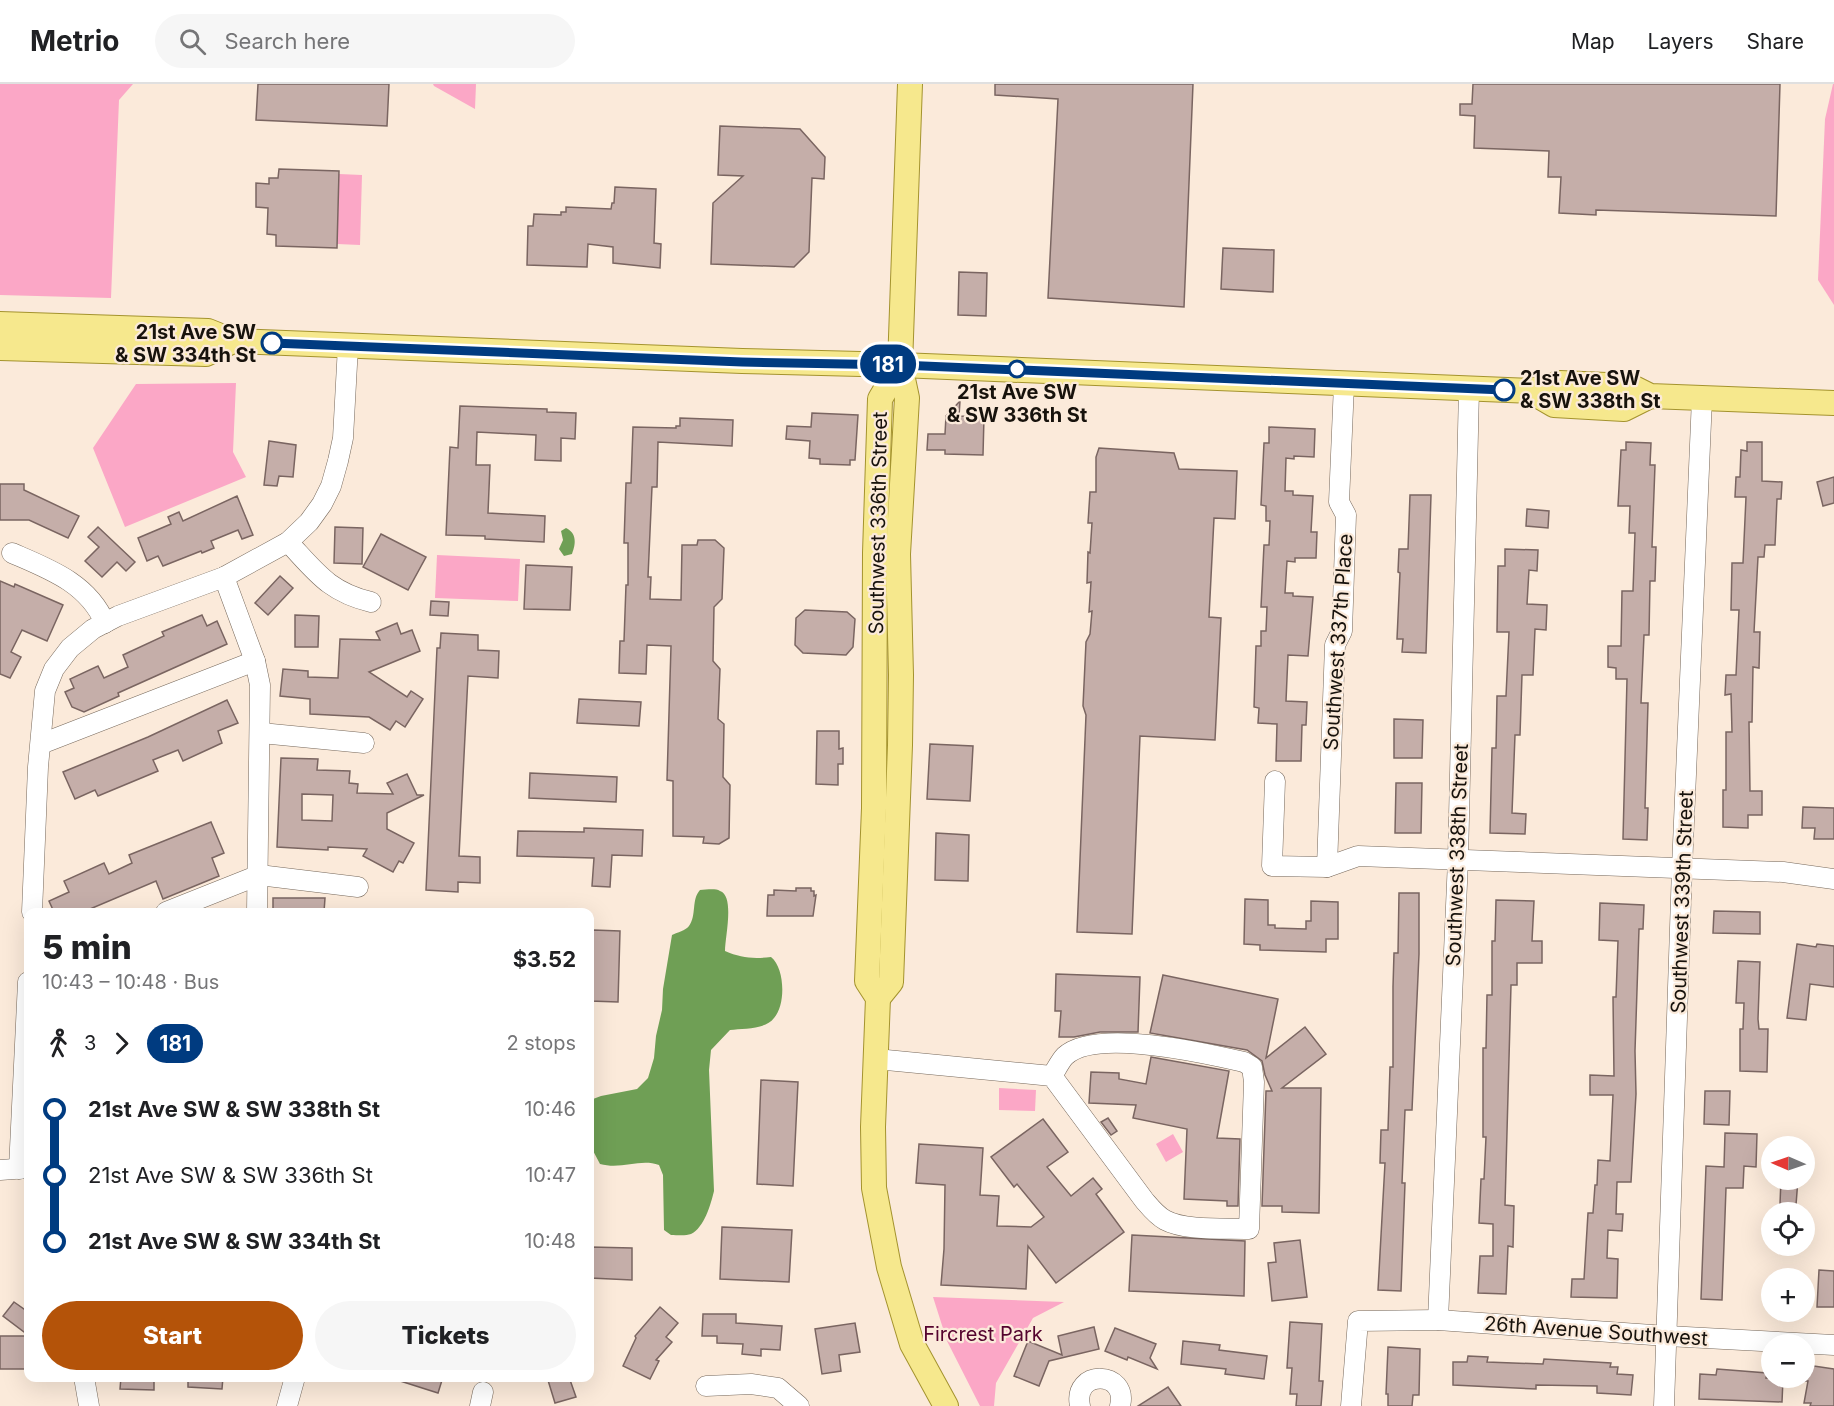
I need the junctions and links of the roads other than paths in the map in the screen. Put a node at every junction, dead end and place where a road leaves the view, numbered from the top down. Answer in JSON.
{"nodes":[{"id":1,"x":910,"y":84,"type":"edge"},
{"id":2,"x":0,"y":324,"type":"edge"},
{"id":3,"x":233,"y":341,"type":"junction"},
{"id":4,"x":348,"y":346,"type":"junction"},
{"id":5,"x":0,"y":348,"type":"edge"},
{"id":6,"x":900,"y":365,"type":"junction"},
{"id":7,"x":1344,"y":384,"type":"junction"},
{"id":8,"x":1469,"y":389,"type":"junction"},
{"id":9,"x":1702,"y":398,"type":"junction"},
{"id":10,"x":1834,"y":403,"type":"edge"},
{"id":11,"x":288,"y":542,"type":"junction"},
{"id":12,"x":12,"y":553,"type":"dead end"},
{"id":13,"x":224,"y":577,"type":"junction"},
{"id":14,"x":371,"y":602,"type":"dead end"},
{"id":15,"x":105,"y":623,"type":"junction"},
{"id":16,"x":255,"y":661,"type":"junction"},
{"id":17,"x":876,"y":678,"type":"junction"},
{"id":18,"x":261,"y":733,"type":"junction"},
{"id":19,"x":364,"y":743,"type":"dead end"},
{"id":20,"x":41,"y":744,"type":"junction"},
{"id":21,"x":900,"y":745,"type":"junction"},
{"id":22,"x":1275,"y":781,"type":"dead end"},
{"id":23,"x":1458,"y":860,"type":"junction"},
{"id":24,"x":1327,"y":867,"type":"junction"},
{"id":25,"x":1682,"y":868,"type":"junction"},
{"id":26,"x":259,"y":875,"type":"junction"},
{"id":27,"x":1834,"y":879,"type":"edge"},
{"id":28,"x":358,"y":887,"type":"dead end"},
{"id":29,"x":32,"y":908,"type":"edge"},
{"id":30,"x":176,"y":908,"type":"edge"},
{"id":31,"x":257,"y":908,"type":"edge"},
{"id":32,"x":878,"y":998,"type":"junction"},
{"id":33,"x":24,"y":1044,"type":"edge"},
{"id":34,"x":876,"y":1059,"type":"junction"},
{"id":35,"x":1052,"y":1076,"type":"junction"},
{"id":36,"x":16,"y":1169,"type":"edge"},
{"id":37,"x":1438,"y":1320,"type":"junction"},
{"id":38,"x":1667,"y":1336,"type":"junction"},
{"id":39,"x":1834,"y":1345,"type":"edge"},
{"id":40,"x":85,"y":1382,"type":"edge"},
{"id":41,"x":294,"y":1382,"type":"edge"},
{"id":42,"x":706,"y":1386,"type":"dead end"},
{"id":43,"x":89,"y":1406,"type":"edge"},
{"id":44,"x":287,"y":1406,"type":"edge"},
{"id":45,"x":799,"y":1406,"type":"edge"},
{"id":46,"x":946,"y":1406,"type":"edge"},
{"id":47,"x":1080,"y":1406,"type":"edge"},
{"id":48,"x":1120,"y":1406,"type":"edge"},
{"id":49,"x":1351,"y":1406,"type":"edge"},
{"id":50,"x":1664,"y":1406,"type":"edge"}],
"edges":[{"from":1,"to":6,"type":"main road"},
{"from":2,"to":3,"type":"main road"},
{"from":3,"to":4,"type":"main road"},
{"from":3,"to":5,"type":"main road"},
{"from":4,"to":6,"type":"main road"},
{"from":4,"to":11,"type":"street"},
{"from":6,"to":7,"type":"main road"},
{"from":6,"to":17,"type":"main road","name":"Southwest 336th Street"},
{"from":6,"to":21,"type":"main road","name":"Southwest 336th Street"},
{"from":7,"to":8,"type":"main road"},
{"from":7,"to":24,"type":"street","name":"Southwest 337th Place"},
{"from":8,"to":9,"type":"main road"},
{"from":8,"to":23,"type":"street","name":"Southwest 338th Street"},
{"from":9,"to":10,"type":"main road"},
{"from":9,"to":25,"type":"street","name":"Southwest 339th Street"},
{"from":11,"to":13,"type":"street"},
{"from":11,"to":14,"type":"street"},
{"from":12,"to":15,"type":"street"},
{"from":13,"to":15,"type":"street"},
{"from":13,"to":16,"type":"street"},
{"from":15,"to":20,"type":"street"},
{"from":16,"to":18,"type":"street"},
{"from":16,"to":20,"type":"street"},
{"from":17,"to":21,"type":"main road"},
{"from":17,"to":32,"type":"main road","name":"Southwest 336th Street"},
{"from":18,"to":19,"type":"street"},
{"from":18,"to":26,"type":"street"},
{"from":20,"to":29,"type":"street"},
{"from":21,"to":32,"type":"main road","name":"Southwest 336th Street"},
{"from":22,"to":24,"type":"street"},
{"from":23,"to":24,"type":"street"},
{"from":23,"to":25,"type":"street"},
{"from":23,"to":37,"type":"street","name":"Southwest 338th Street"},
{"from":25,"to":27,"type":"street"},
{"from":25,"to":38,"type":"street","name":"Southwest 339th Street"},
{"from":26,"to":28,"type":"street"},
{"from":26,"to":30,"type":"street"},
{"from":26,"to":31,"type":"street"},
{"from":32,"to":34,"type":"main road","name":"Southwest 336th Street"},
{"from":33,"to":36,"type":"street"},
{"from":34,"to":35,"type":"street"},
{"from":34,"to":46,"type":"main road","name":"Southwest 336th Street"},
{"from":35,"to":35,"type":"street"},
{"from":37,"to":38,"type":"street","name":"26th Avenue Southwest"},
{"from":37,"to":49,"type":"street","name":"26th Avenue Southwest"},
{"from":38,"to":39,"type":"street","name":"26th Avenue Southwest"},
{"from":38,"to":50,"type":"street","name":"Southwest 339th Street"},
{"from":40,"to":43,"type":"street"},
{"from":41,"to":44,"type":"street"},
{"from":42,"to":45,"type":"street"},
{"from":47,"to":48,"type":"street"}]}
